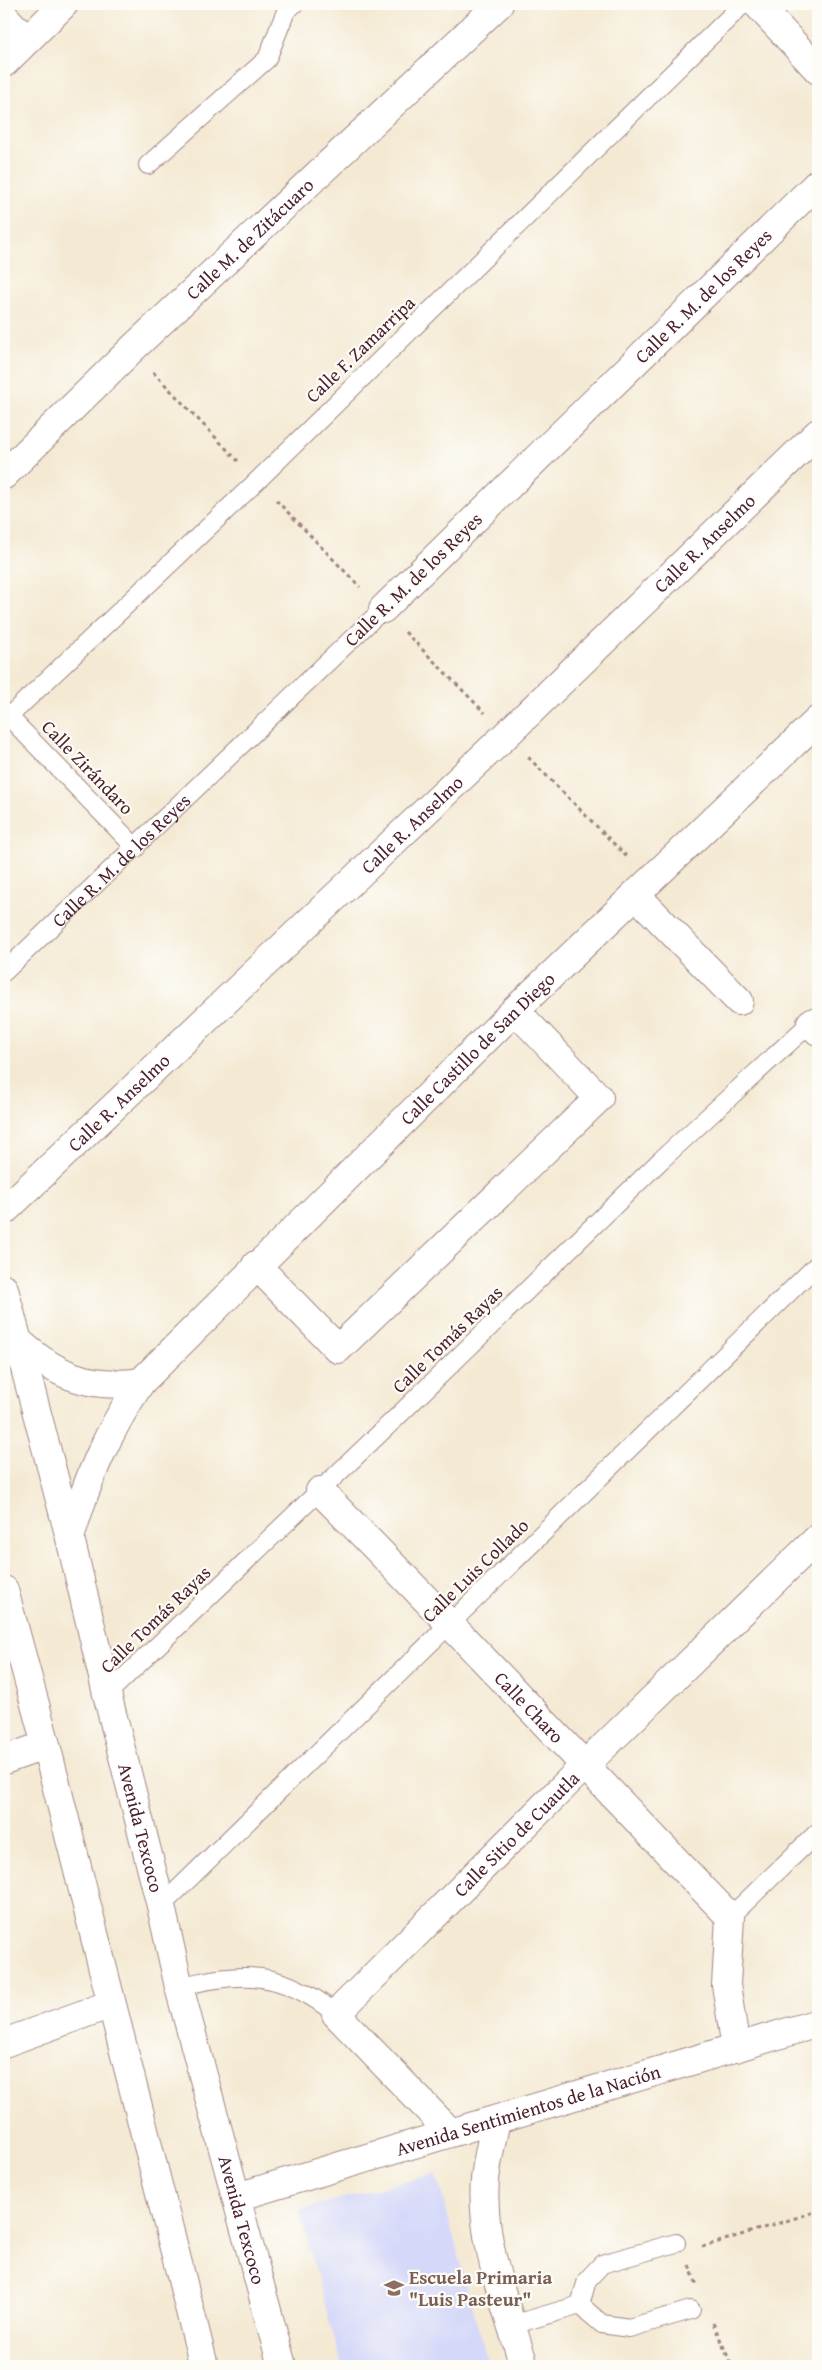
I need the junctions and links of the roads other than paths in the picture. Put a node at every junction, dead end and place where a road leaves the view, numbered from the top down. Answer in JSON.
{"nodes":[{"id":1,"x":64,"y":4,"type":"edge"},
{"id":2,"x":294,"y":4,"type":"edge"},
{"id":3,"x":499,"y":4,"type":"edge"},
{"id":4,"x":743,"y":4,"type":"edge"},
{"id":5,"x":757,"y":4,"type":"edge"},
{"id":6,"x":4,"y":16,"type":"edge"},
{"id":7,"x":26,"y":40,"type":"junction"},
{"id":8,"x":4,"y":63,"type":"edge"},
{"id":9,"x":818,"y":70,"type":"edge"},
{"id":10,"x":148,"y":165,"type":"dead end"},
{"id":11,"x":818,"y":183,"type":"edge"},
{"id":12,"x":818,"y":433,"type":"edge"},
{"id":13,"x":4,"y":475,"type":"edge"},
{"id":14,"x":383,"y":610,"type":"joint"},
{"id":15,"x":6,"y":719,"type":"edge"},
{"id":16,"x":818,"y":720,"type":"edge"},
{"id":17,"x":136,"y":848,"type":"junction"},
{"id":18,"x":635,"y":894,"type":"junction"},
{"id":19,"x":4,"y":972,"type":"edge"},
{"id":20,"x":739,"y":1001,"type":"dead end"},
{"id":21,"x":515,"y":1010,"type":"junction"},
{"id":22,"x":816,"y":1023,"type":"edge"},
{"id":23,"x":4,"y":1212,"type":"edge"},
{"id":24,"x":818,"y":1264,"type":"edge"},
{"id":25,"x":256,"y":1265,"type":"junction"},
{"id":26,"x":4,"y":1290,"type":"edge"},
{"id":27,"x":16,"y":1339,"type":"junction"},
{"id":28,"x":141,"y":1382,"type":"junction"},
{"id":29,"x":320,"y":1491,"type":"junction"},
{"id":30,"x":70,"y":1538,"type":"junction"},
{"id":31,"x":818,"y":1538,"type":"edge"},
{"id":32,"x":4,"y":1590,"type":"edge"},
{"id":33,"x":451,"y":1624,"type":"junction"},
{"id":34,"x":107,"y":1694,"type":"junction"},
{"id":35,"x":46,"y":1745,"type":"junction"},
{"id":36,"x":4,"y":1760,"type":"edge"},
{"id":37,"x":584,"y":1766,"type":"junction"},
{"id":38,"x":818,"y":1832,"type":"edge"},
{"id":39,"x":161,"y":1906,"type":"junction"},
{"id":40,"x":730,"y":1917,"type":"junction"},
{"id":41,"x":179,"y":1987,"type":"junction"},
{"id":42,"x":111,"y":2004,"type":"junction"},
{"id":43,"x":336,"y":2014,"type":"junction"},
{"id":44,"x":818,"y":2023,"type":"edge"},
{"id":45,"x":4,"y":2043,"type":"edge"},
{"id":46,"x":736,"y":2048,"type":"junction"},
{"id":47,"x":496,"y":2120,"type":"junction"},
{"id":48,"x":450,"y":2132,"type":"junction"},
{"id":49,"x":237,"y":2198,"type":"junction"},
{"id":50,"x":684,"y":2246,"type":"road end"},
{"id":51,"x":580,"y":2305,"type":"junction"},
{"id":52,"x":691,"y":2310,"type":"dead end"},
{"id":53,"x":512,"y":2324,"type":"junction"},
{"id":54,"x":204,"y":2366,"type":"edge"},
{"id":55,"x":282,"y":2366,"type":"edge"},
{"id":56,"x":524,"y":2366,"type":"edge"}],
"edges":[{"from":1,"to":7,"type":"street"},
{"from":2,"to":10,"type":"lane"},
{"from":3,"to":13,"type":"street","name":"Calle M. de Zitácuaro"},
{"from":4,"to":15,"type":"lane","name":"Calle F. Zamarripa"},
{"from":5,"to":9,"type":"street"},
{"from":6,"to":7,"type":"street"},
{"from":7,"to":8,"type":"street"},
{"from":11,"to":14,"type":"street","name":"Calle R. M. de los Reyes"},
{"from":12,"to":23,"type":"street","name":"Calle R. Anselmo"},
{"from":14,"to":17,"type":"lane","name":"Calle R. M. de los Reyes"},
{"from":15,"to":17,"type":"lane","name":"Calle Zirándaro"},
{"from":16,"to":18,"type":"street","name":"Calle Castillo de San Diego"},
{"from":17,"to":19,"type":"lane","name":"Calle R. M. de los Reyes"},
{"from":18,"to":20,"type":"street"},
{"from":18,"to":21,"type":"street","name":"Calle Castillo de San Diego"},
{"from":21,"to":25,"type":"street","name":"Calle Castillo de San Diego"},
{"from":21,"to":25,"type":"street"},
{"from":22,"to":29,"type":"lane","name":"Calle Tomás Rayas"},
{"from":24,"to":33,"type":"lane","name":"Calle Luis Collado"},
{"from":25,"to":28,"type":"street","name":"Calle Castillo de San Diego"},
{"from":26,"to":27,"type":"street","name":"Avenida Texcoco"},
{"from":27,"to":28,"type":"street"},
{"from":27,"to":30,"type":"street","name":"Avenida Texcoco"},
{"from":28,"to":30,"type":"street","name":"Calle Castillo de San Diego"},
{"from":29,"to":33,"type":"street","name":"Calle Charo"},
{"from":29,"to":34,"type":"lane","name":"Calle Tomás Rayas"},
{"from":30,"to":34,"type":"street","name":"Avenida Texcoco"},
{"from":31,"to":37,"type":"street","name":"Calle Sitio de Cuautla"},
{"from":32,"to":35,"type":"street"},
{"from":33,"to":37,"type":"street","name":"Calle Charo"},
{"from":33,"to":39,"type":"lane","name":"Calle Luis Collado"},
{"from":34,"to":39,"type":"street","name":"Avenida Texcoco"},
{"from":35,"to":36,"type":"street"},
{"from":35,"to":42,"type":"street"},
{"from":37,"to":40,"type":"street","name":"Calle Charo"},
{"from":37,"to":43,"type":"street","name":"Calle Sitio de Cuautla"},
{"from":38,"to":40,"type":"lane"},
{"from":39,"to":41,"type":"street","name":"Avenida Texcoco"},
{"from":40,"to":46,"type":"street"},
{"from":41,"to":43,"type":"lane"},
{"from":41,"to":49,"type":"street","name":"Avenida Texcoco"},
{"from":42,"to":45,"type":"street"},
{"from":42,"to":54,"type":"street"},
{"from":43,"to":48,"type":"street"},
{"from":44,"to":46,"type":"street","name":"Avenida Sentimientos de la Nación"},
{"from":46,"to":47,"type":"street","name":"Avenida Sentimientos de la Nación"},
{"from":47,"to":48,"type":"street","name":"Avenida Sentimientos de la Nación"},
{"from":47,"to":53,"type":"street"},
{"from":48,"to":49,"type":"street","name":"Avenida Sentimientos de la Nación"},
{"from":49,"to":55,"type":"street","name":"Avenida Texcoco"},
{"from":50,"to":51,"type":"lane"},
{"from":51,"to":52,"type":"lane"},
{"from":51,"to":53,"type":"lane"},
{"from":53,"to":56,"type":"street"}]}
